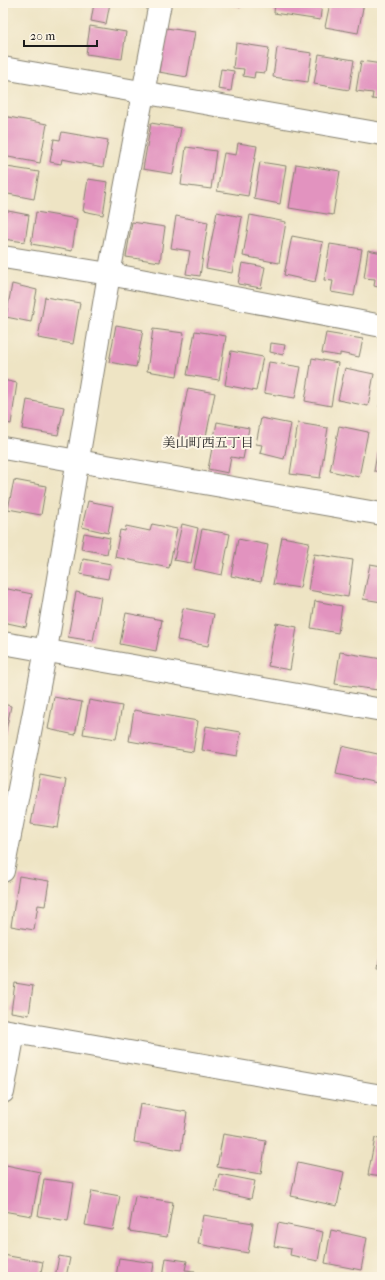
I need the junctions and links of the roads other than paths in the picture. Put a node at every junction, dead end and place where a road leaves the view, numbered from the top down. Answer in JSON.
{"nodes":[{"id":1,"x":160,"y":3,"type":"edge"},
{"id":2,"x":3,"y":68,"type":"edge"},
{"id":3,"x":143,"y":92,"type":"junction"},
{"id":4,"x":382,"y":134,"type":"edge"},
{"id":5,"x":3,"y":257,"type":"edge"},
{"id":6,"x":109,"y":274,"type":"junction"},
{"id":7,"x":382,"y":326,"type":"edge"},
{"id":8,"x":3,"y":448,"type":"edge"},
{"id":9,"x":78,"y":461,"type":"junction"},
{"id":10,"x":382,"y":514,"type":"edge"},
{"id":11,"x":3,"y":643,"type":"edge"},
{"id":12,"x":46,"y":650,"type":"junction"},
{"id":13,"x":382,"y":710,"type":"edge"},
{"id":14,"x":6,"y":840,"type":"edge"},
{"id":15,"x":3,"y":870,"type":"edge"},
{"id":16,"x":8,"y":1031,"type":"edge"},
{"id":17,"x":3,"y":1092,"type":"edge"},
{"id":18,"x":382,"y":1096,"type":"edge"}],
"edges":[{"from":1,"to":3,"type":"street"},
{"from":2,"to":3,"type":"street"},
{"from":3,"to":4,"type":"street"},
{"from":3,"to":6,"type":"street"},
{"from":5,"to":6,"type":"street"},
{"from":6,"to":7,"type":"street"},
{"from":6,"to":9,"type":"street"},
{"from":8,"to":9,"type":"street"},
{"from":9,"to":10,"type":"street"},
{"from":9,"to":12,"type":"street"},
{"from":11,"to":12,"type":"street"},
{"from":12,"to":13,"type":"street"},
{"from":12,"to":14,"type":"street"},
{"from":14,"to":15,"type":"street"},
{"from":16,"to":17,"type":"street"},
{"from":16,"to":18,"type":"street"}]}
